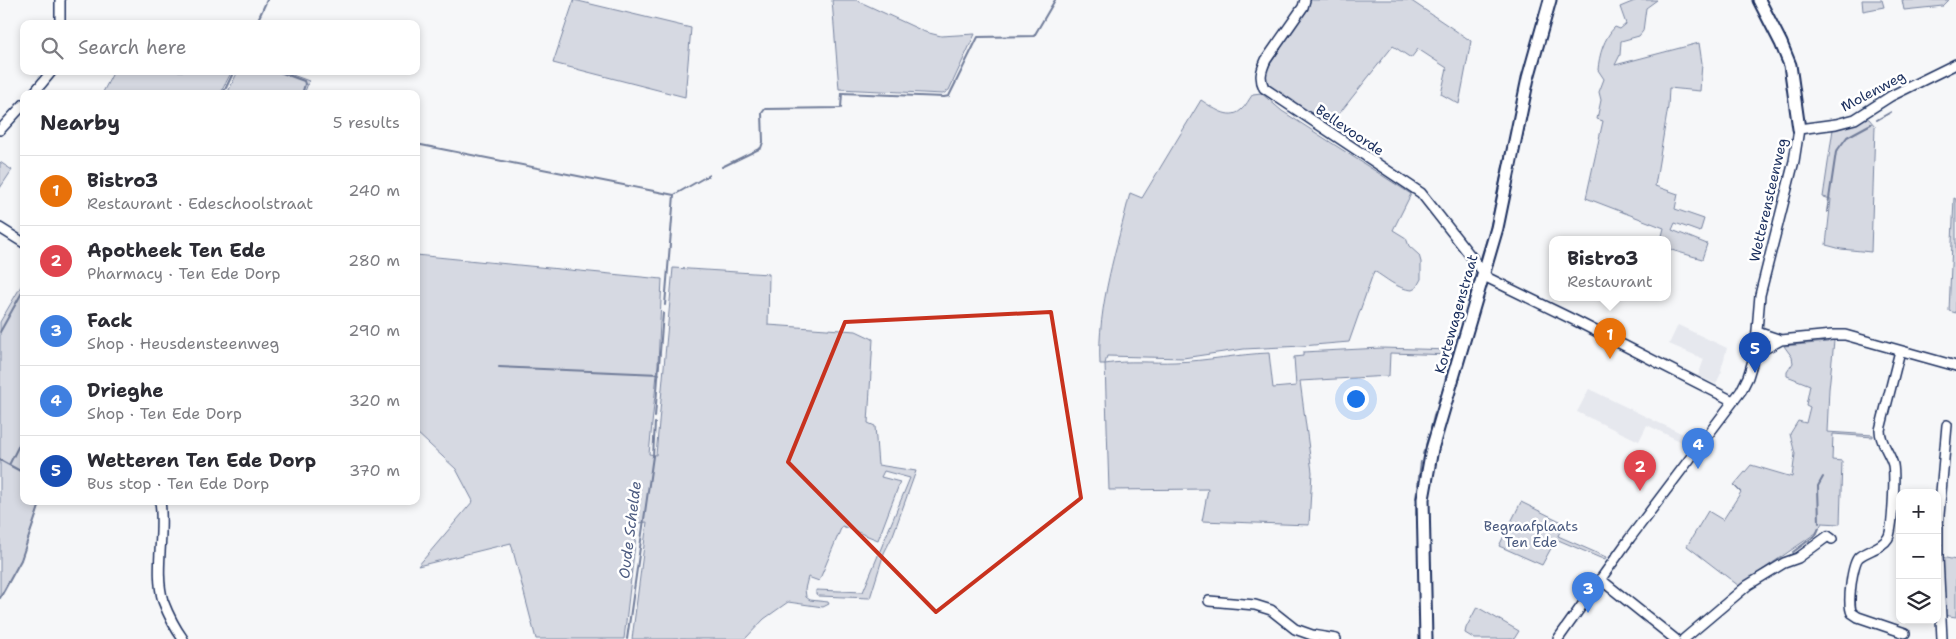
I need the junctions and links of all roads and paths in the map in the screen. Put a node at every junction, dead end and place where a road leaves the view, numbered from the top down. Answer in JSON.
{"nodes":[{"id":1,"x":60,"y":0,"type":"edge"},
{"id":2,"x":1305,"y":0,"type":"edge"},
{"id":3,"x":1550,"y":0,"type":"edge"},
{"id":4,"x":1759,"y":0,"type":"edge"},
{"id":5,"x":60,"y":20,"type":"edge"},
{"id":6,"x":1956,"y":64,"type":"edge"},
{"id":7,"x":49,"y":75,"type":"edge"},
{"id":8,"x":35,"y":90,"type":"edge"},
{"id":9,"x":20,"y":108,"type":"edge"},
{"id":10,"x":1800,"y":129,"type":"junction"},
{"id":11,"x":0,"y":130,"type":"edge"},
{"id":12,"x":0,"y":228,"type":"edge"},
{"id":13,"x":20,"y":240,"type":"edge"},
{"id":14,"x":1484,"y":272,"type":"junction"},
{"id":15,"x":1757,"y":332,"type":"junction"},
{"id":16,"x":1781,"y":340,"type":"junction"},
{"id":17,"x":1900,"y":351,"type":"junction"},
{"id":18,"x":1755,"y":354,"type":"junction"},
{"id":19,"x":1956,"y":366,"type":"edge"},
{"id":20,"x":1733,"y":401,"type":"junction"},
{"id":21,"x":1947,"y":425,"type":"dead end"},
{"id":22,"x":161,"y":505,"type":"edge"},
{"id":23,"x":1832,"y":540,"type":"dead end"},
{"id":24,"x":1600,"y":579,"type":"junction"},
{"id":25,"x":1209,"y":601,"type":"dead end"},
{"id":26,"x":1905,"y":633,"type":"dead end"},
{"id":27,"x":182,"y":639,"type":"edge"},
{"id":28,"x":1336,"y":639,"type":"edge"},
{"id":29,"x":1426,"y":639,"type":"edge"},
{"id":30,"x":1558,"y":639,"type":"edge"},
{"id":31,"x":1675,"y":639,"type":"edge"},
{"id":32,"x":1684,"y":639,"type":"edge"},
{"id":33,"x":1942,"y":639,"type":"edge"}],
"edges":[{"from":1,"to":5,"type":"street"},
{"from":2,"to":14,"type":"street","name":"Bellevoorde"},
{"from":3,"to":14,"type":"street","name":"Kortewagenstraat"},
{"from":4,"to":10,"type":"street","name":"Wetterensteenweg"},
{"from":6,"to":10,"type":"street","name":"Molenweg"},
{"from":7,"to":8,"type":"street"},
{"from":9,"to":11,"type":"street"},
{"from":10,"to":15,"type":"street","name":"Wetterensteenweg"},
{"from":12,"to":13,"type":"street"},
{"from":14,"to":20,"type":"street","name":"Bellevoorde"},
{"from":14,"to":29,"type":"street","name":"Kortewagenstraat"},
{"from":15,"to":16,"type":"street"},
{"from":15,"to":18,"type":"street","name":"Wetterensteenweg"},
{"from":16,"to":17,"type":"street"},
{"from":16,"to":18,"type":"street"},
{"from":17,"to":19,"type":"street"},
{"from":17,"to":26,"type":"street"},
{"from":18,"to":20,"type":"street","name":"Wetterensteenweg"},
{"from":20,"to":24,"type":"street","name":"Wetterensteenweg"},
{"from":21,"to":33,"type":"street"},
{"from":22,"to":27,"type":"street"},
{"from":23,"to":32,"type":"street"},
{"from":24,"to":30,"type":"street","name":"Wetterensteenweg"},
{"from":24,"to":31,"type":"street"},
{"from":25,"to":28,"type":"street"}]}
